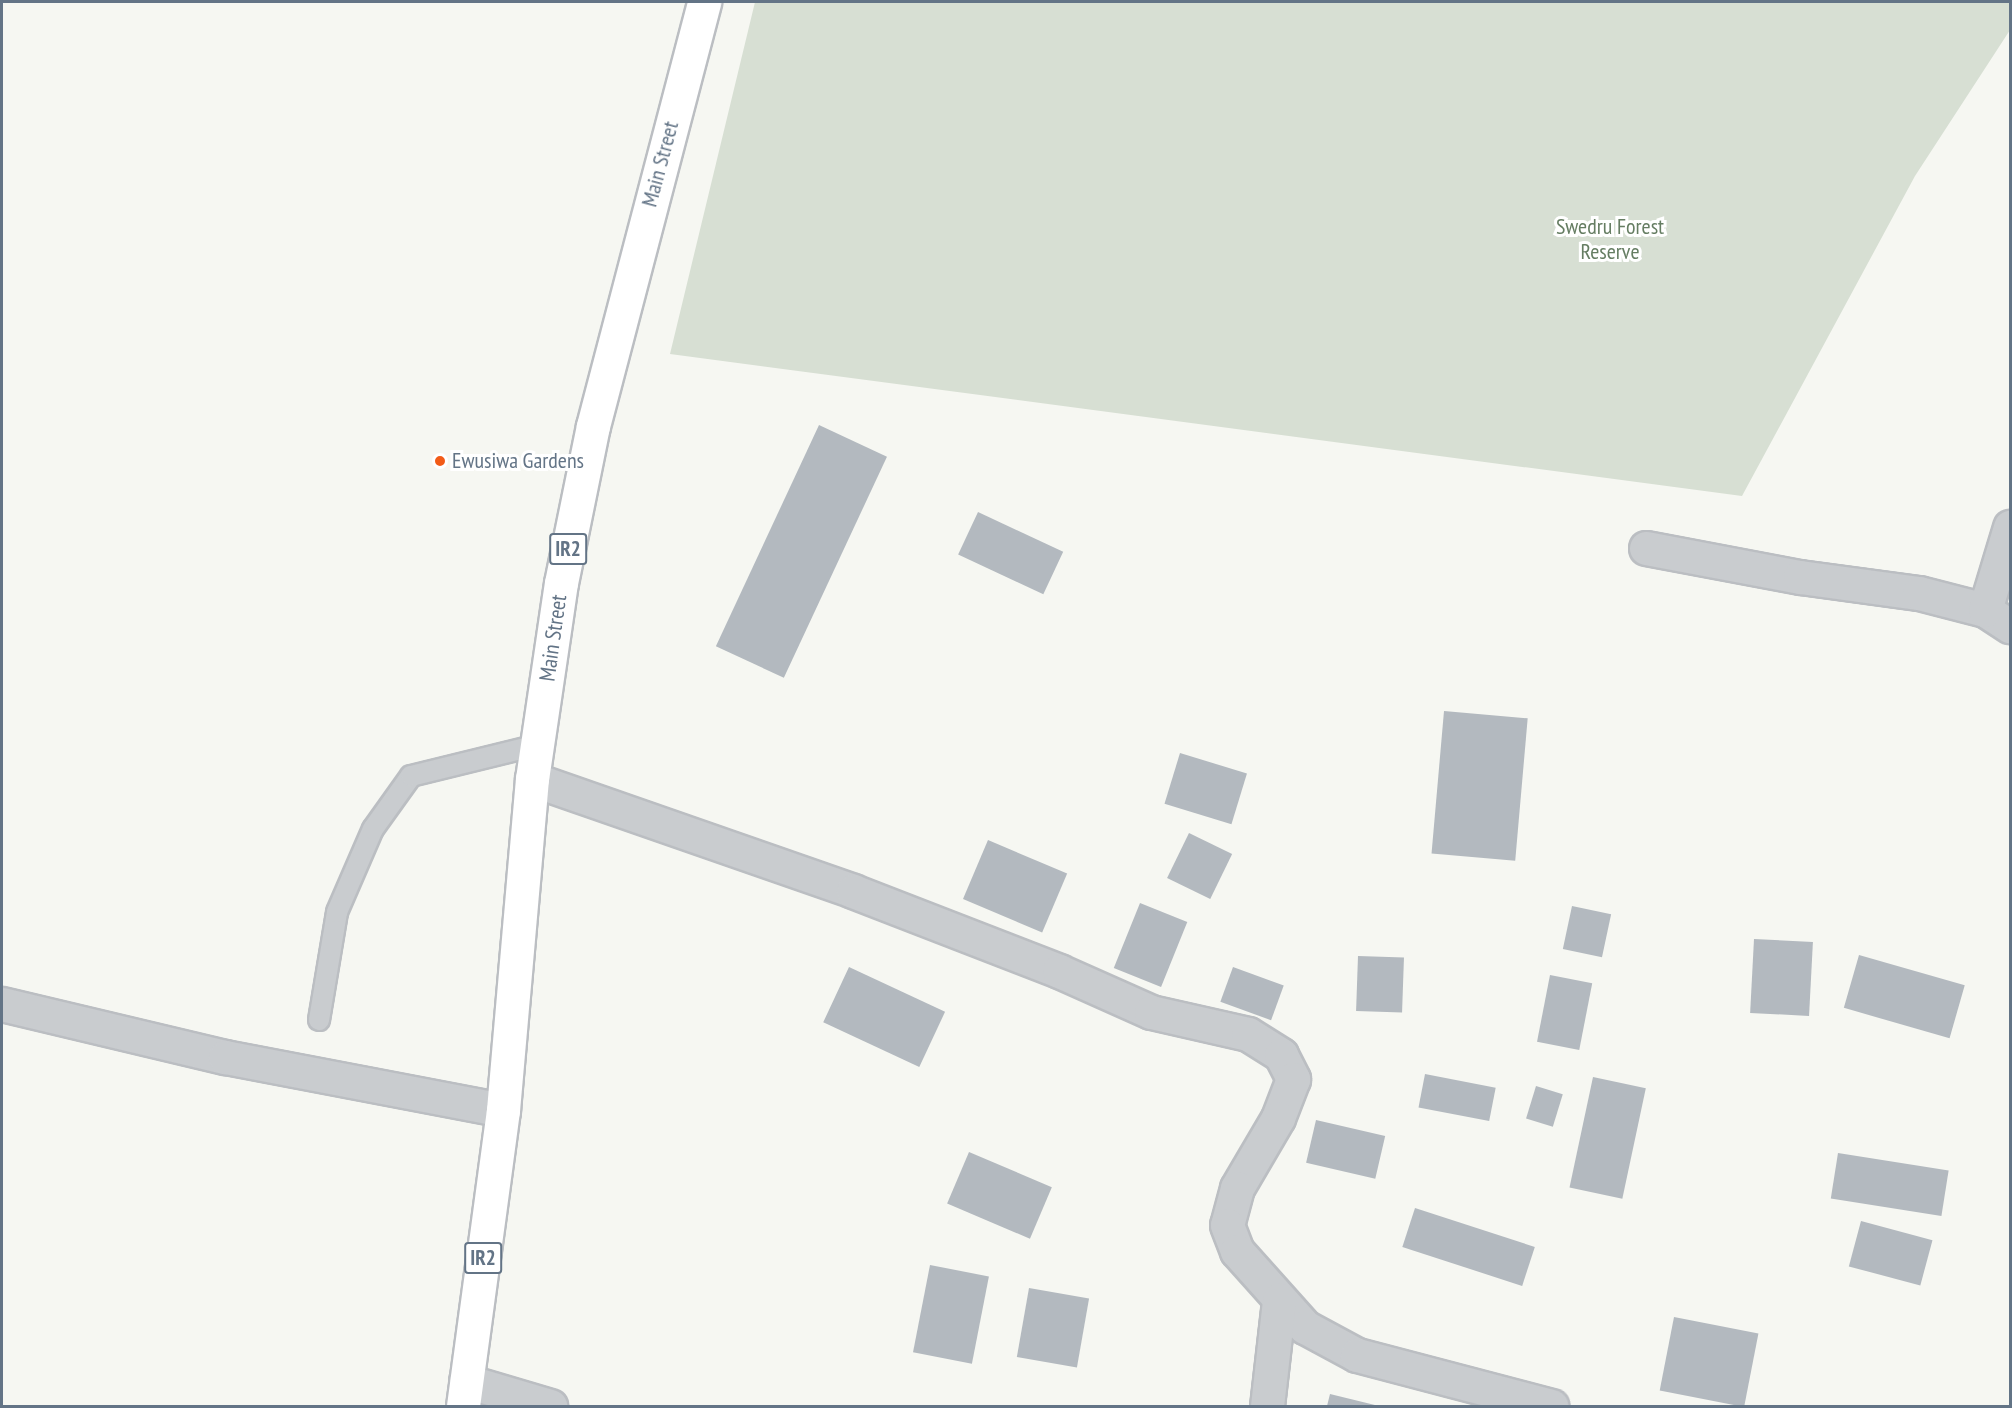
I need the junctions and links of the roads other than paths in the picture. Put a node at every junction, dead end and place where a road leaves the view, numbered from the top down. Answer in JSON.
{"nodes":[{"id":1,"x":704,"y":2,"type":"edge"},
{"id":2,"x":2010,"y":527,"type":"edge"},
{"id":3,"x":1646,"y":548,"type":"dead end"},
{"id":4,"x":1998,"y":618,"type":"edge"},
{"id":5,"x":537,"y":745,"type":"junction"},
{"id":6,"x":532,"y":779,"type":"junction"},
{"id":7,"x":2,"y":1004,"type":"edge"},
{"id":8,"x":319,"y":1020,"type":"dead end"},
{"id":9,"x":503,"y":1110,"type":"junction"},
{"id":10,"x":1280,"y":1300,"type":"junction"},
{"id":11,"x":464,"y":1394,"type":"edge"},
{"id":12,"x":550,"y":1407,"type":"edge"},
{"id":13,"x":1268,"y":1407,"type":"edge"},
{"id":14,"x":1551,"y":1407,"type":"edge"}],
"edges":[{"from":1,"to":5,"type":"main road","name":"Main Street","number":"IR2"},
{"from":2,"to":4,"type":"street"},
{"from":3,"to":4,"type":"street"},
{"from":5,"to":6,"type":"main road","name":"Main Street","number":"IR2"},
{"from":5,"to":8,"type":"lane"},
{"from":6,"to":9,"type":"main road","name":"Main Street","number":"IR2"},
{"from":6,"to":10,"type":"street"},
{"from":7,"to":9,"type":"street"},
{"from":9,"to":11,"type":"main road","number":"IR2"},
{"from":10,"to":13,"type":"street"},
{"from":10,"to":14,"type":"street"},
{"from":11,"to":12,"type":"street"}]}
